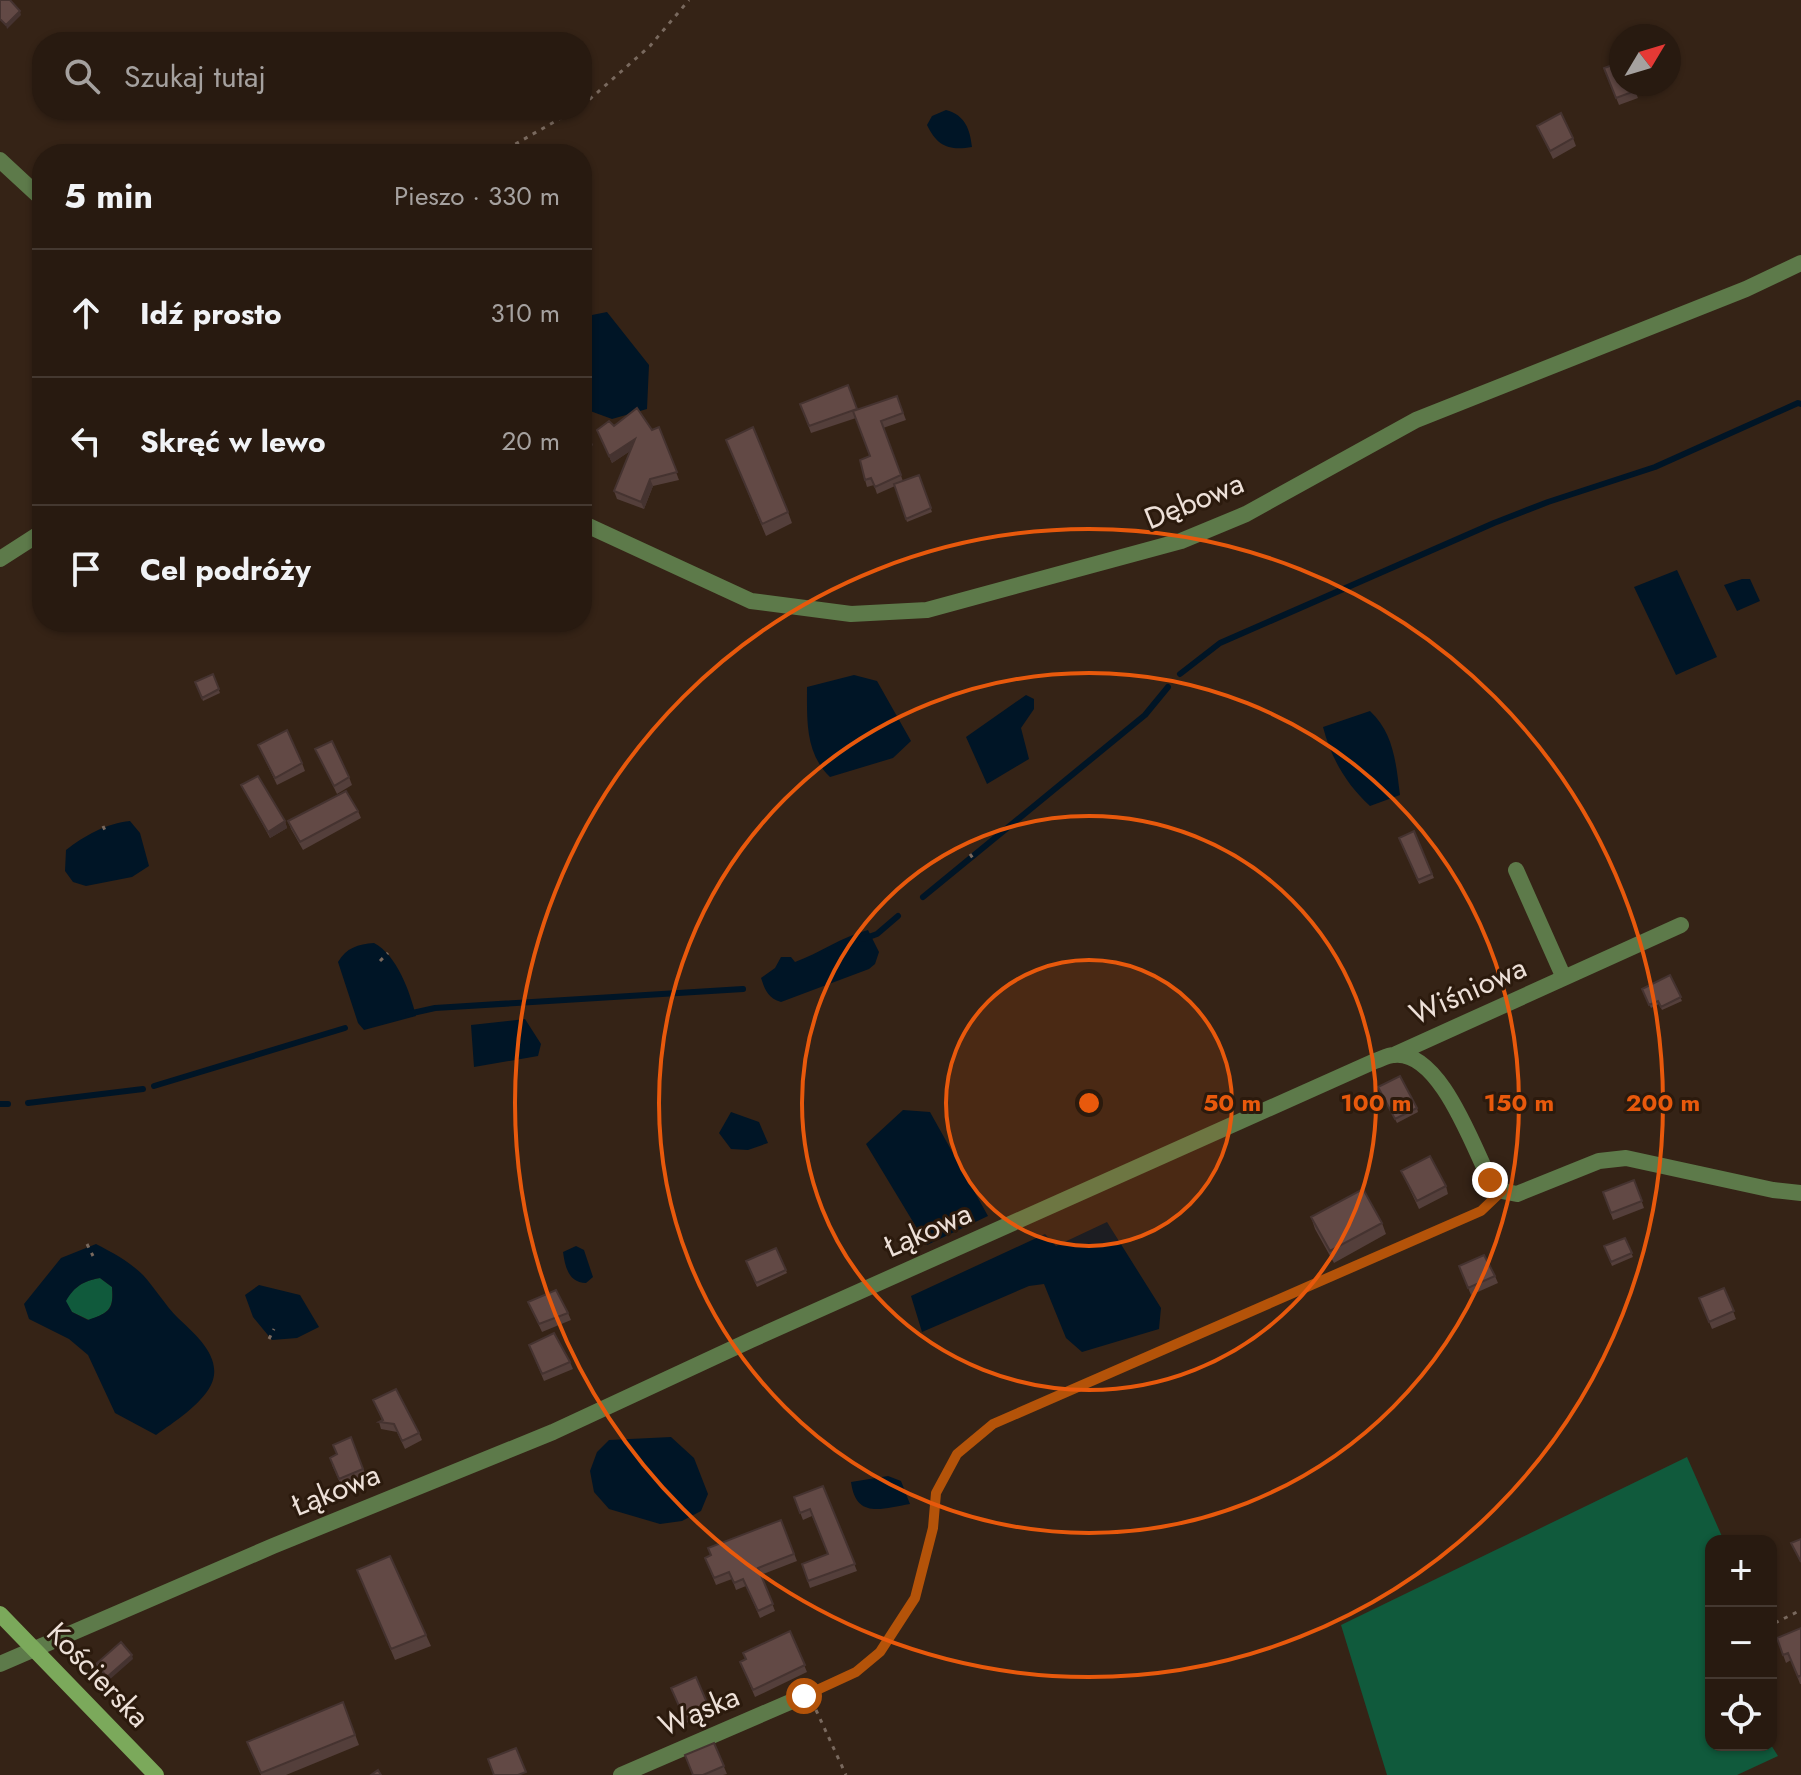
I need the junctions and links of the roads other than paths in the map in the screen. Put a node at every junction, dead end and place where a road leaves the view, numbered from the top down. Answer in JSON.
{"nodes":[{"id":1,"x":0,"y":160,"type":"edge"},
{"id":2,"x":32,"y":190,"type":"edge"},
{"id":3,"x":1801,"y":263,"type":"edge"},
{"id":4,"x":592,"y":528,"type":"edge"},
{"id":5,"x":32,"y":538,"type":"edge"},
{"id":6,"x":0,"y":559,"type":"edge"},
{"id":7,"x":1516,"y":870,"type":"dead end"},
{"id":8,"x":1681,"y":925,"type":"dead end"},
{"id":9,"x":1564,"y":978,"type":"junction"},
{"id":10,"x":1396,"y":1054,"type":"junction"},
{"id":11,"x":1801,"y":1193,"type":"edge"},
{"id":12,"x":0,"y":1614,"type":"edge"},
{"id":13,"x":33,"y":1649,"type":"junction"},
{"id":14,"x":0,"y":1664,"type":"edge"},
{"id":15,"x":804,"y":1696,"type":"road end"},
{"id":16,"x":156,"y":1775,"type":"edge"},
{"id":17,"x":621,"y":1775,"type":"edge"}],
"edges":[{"from":1,"to":2,"type":"street"},
{"from":3,"to":4,"type":"street","name":"Dębowa"},
{"from":5,"to":6,"type":"street"},
{"from":7,"to":9,"type":"street","name":"Wiśniowa"},
{"from":8,"to":9,"type":"street","name":"Wiśniowa"},
{"from":9,"to":10,"type":"street","name":"Wiśniowa"},
{"from":10,"to":11,"type":"street"},
{"from":10,"to":13,"type":"street","name":"Łąkowa"},
{"from":12,"to":13,"type":"main road","name":"Kościerska"},
{"from":13,"to":14,"type":"street","name":"Łąkowa"},
{"from":13,"to":16,"type":"main road","name":"Kościerska"},
{"from":15,"to":17,"type":"street","name":"Wąska"}]}
